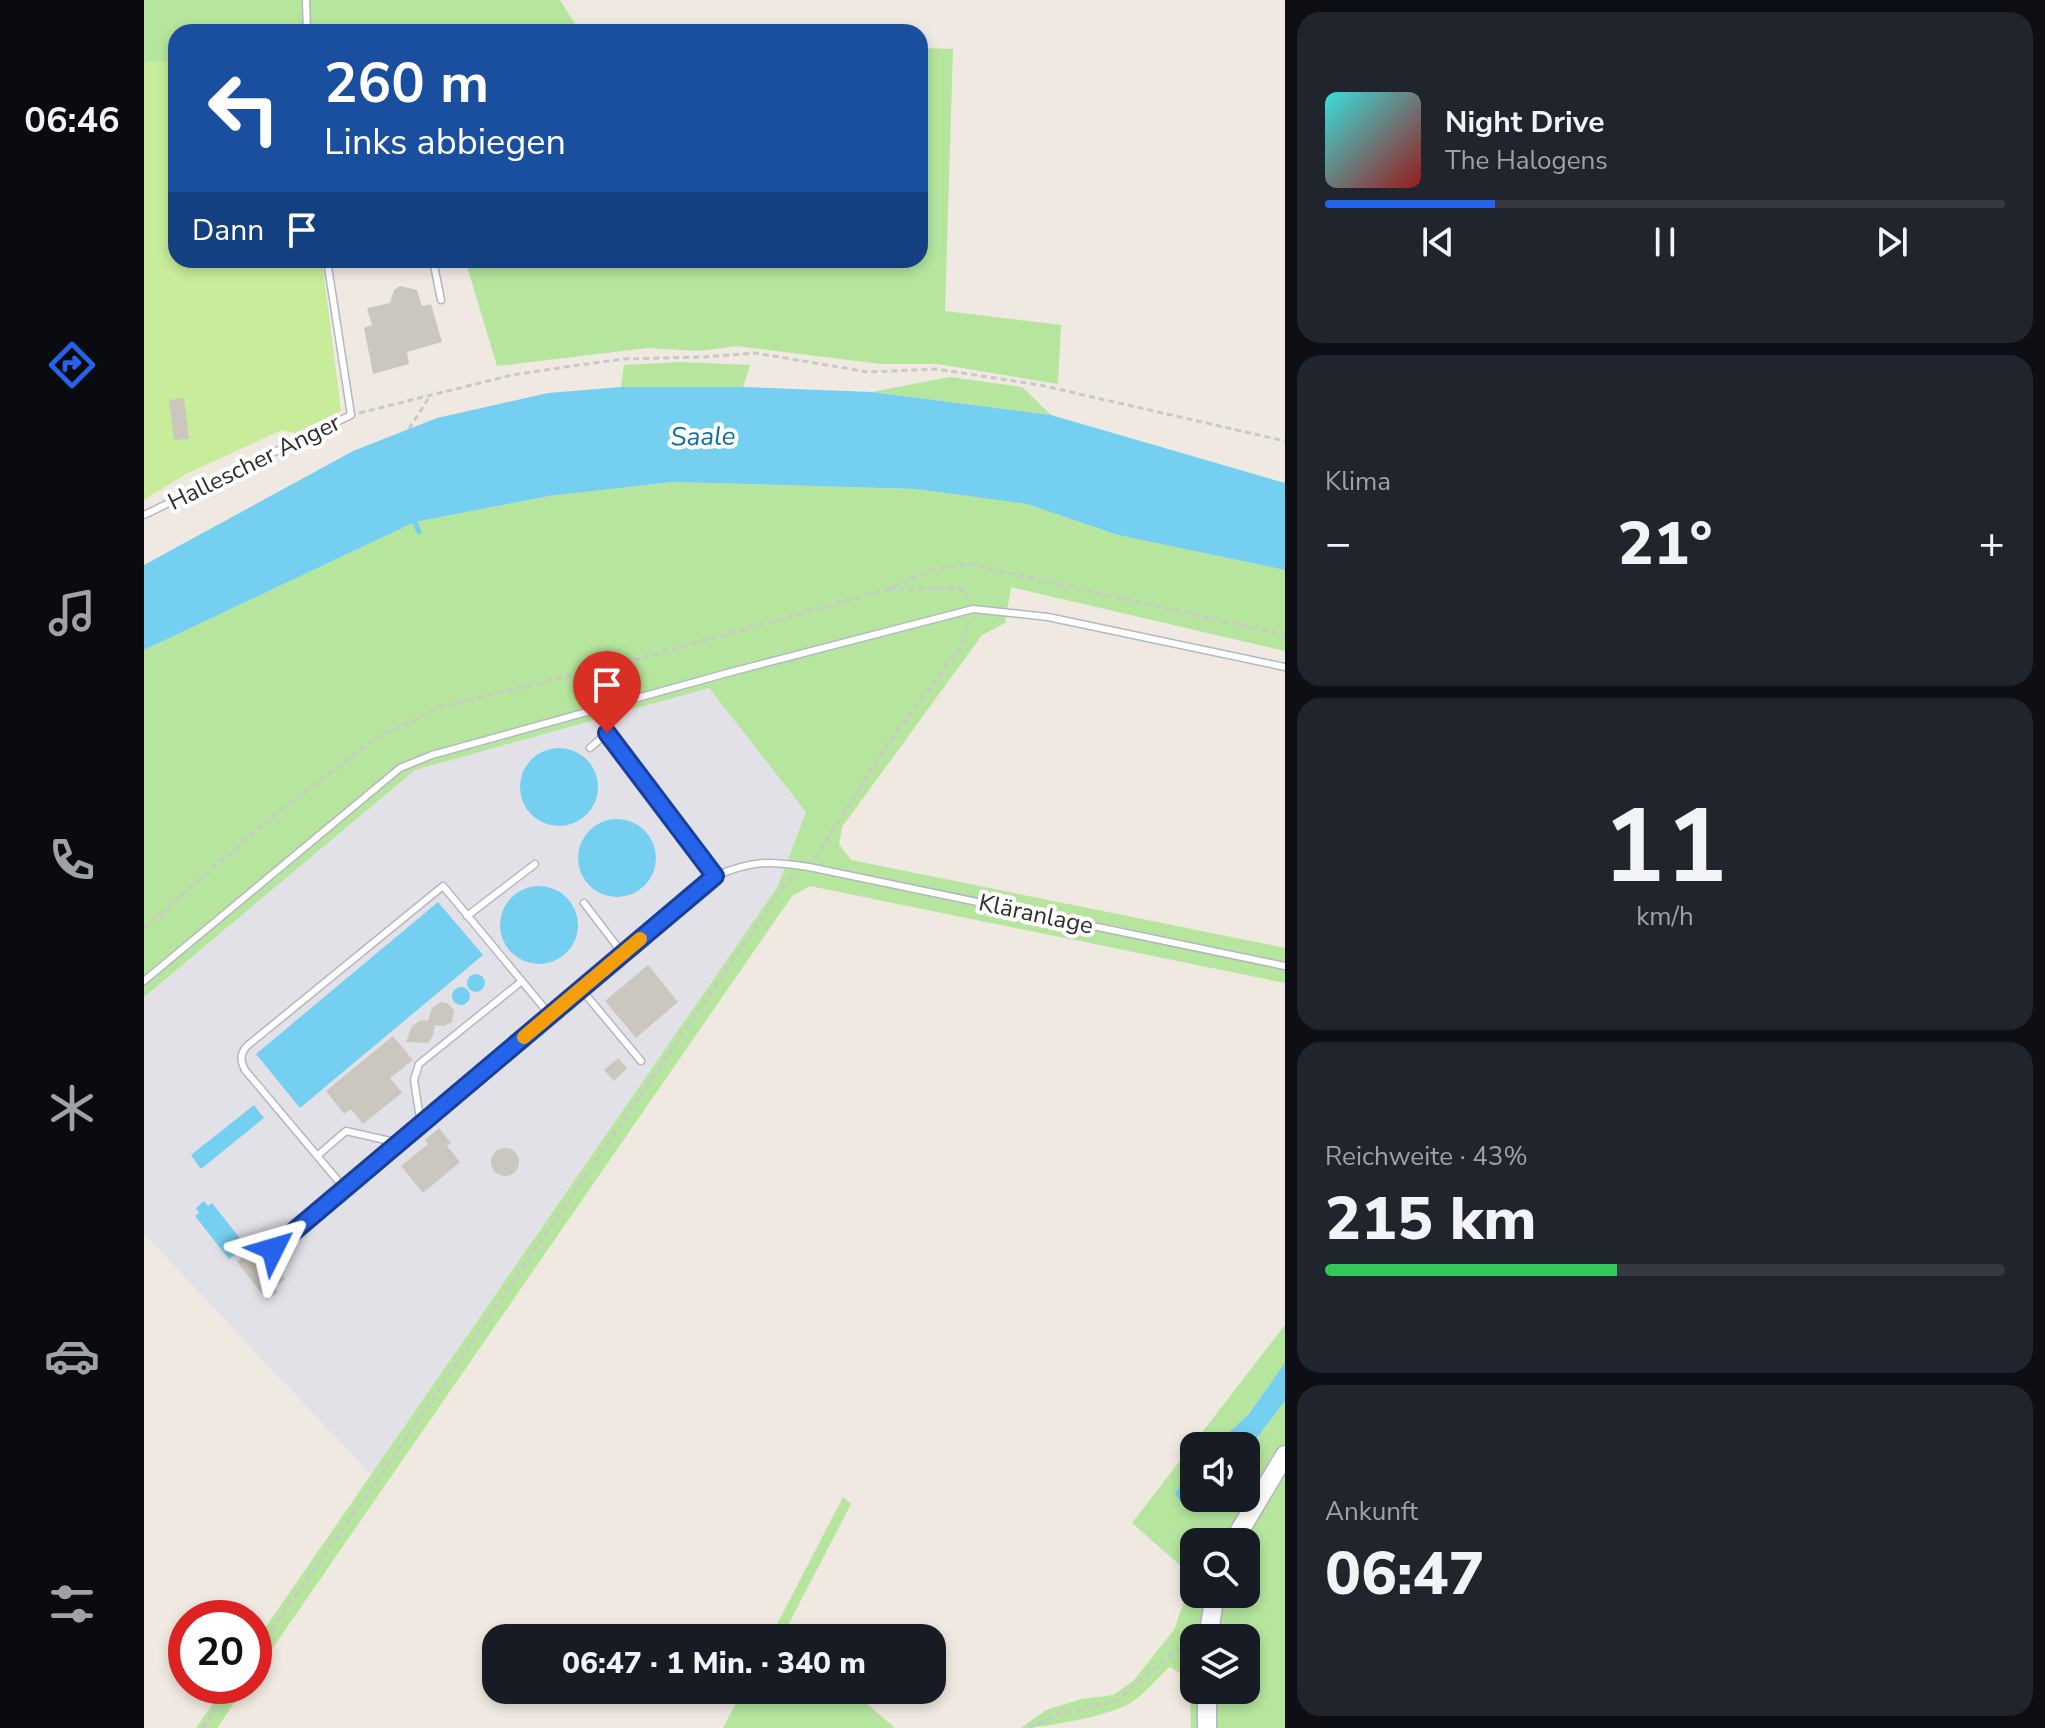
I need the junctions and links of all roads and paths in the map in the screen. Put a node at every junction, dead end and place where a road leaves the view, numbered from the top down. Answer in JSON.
{"nodes":[{"id":1,"x":306,"y":0,"type":"edge"},
{"id":2,"x":307,"y":24,"type":"edge"},
{"id":3,"x":328,"y":268,"type":"edge"},
{"id":4,"x":435,"y":268,"type":"edge"},
{"id":5,"x":441,"y":300,"type":"dead end"},
{"id":6,"x":429,"y":398,"type":"junction"},
{"id":7,"x":351,"y":415,"type":"junction"},
{"id":8,"x":409,"y":429,"type":"dead end"},
{"id":9,"x":1285,"y":441,"type":"edge"},
{"id":10,"x":144,"y":515,"type":"edge"},
{"id":11,"x":888,"y":589,"type":"dead end"},
{"id":12,"x":973,"y":609,"type":"junction"},
{"id":13,"x":1285,"y":667,"type":"edge"},
{"id":14,"x":590,"y":748,"type":"dead end"},
{"id":15,"x":535,"y":864,"type":"dead end"},
{"id":16,"x":809,"y":867,"type":"junction"},
{"id":17,"x":715,"y":876,"type":"junction"},
{"id":18,"x":584,"y":903,"type":"dead end"},
{"id":19,"x":467,"y":916,"type":"junction"},
{"id":20,"x":623,"y":954,"type":"junction"},
{"id":21,"x":1285,"y":966,"type":"edge"},
{"id":22,"x":144,"y":981,"type":"edge"},
{"id":23,"x":522,"y":981,"type":"junction"},
{"id":24,"x":581,"y":989,"type":"junction"},
{"id":25,"x":550,"y":1015,"type":"junction"},
{"id":26,"x":641,"y":1061,"type":"dead end"},
{"id":27,"x":421,"y":1125,"type":"junction"},
{"id":28,"x":399,"y":1143,"type":"junction"},
{"id":29,"x":317,"y":1156,"type":"junction"},
{"id":30,"x":345,"y":1189,"type":"junction"},
{"id":31,"x":273,"y":1249,"type":"dead end"},
{"id":32,"x":1285,"y":1455,"type":"edge"},
{"id":33,"x":1241,"y":1528,"type":"edge"},
{"id":34,"x":272,"y":1629,"type":"edge"},
{"id":35,"x":1180,"y":1650,"type":"edge"},
{"id":36,"x":219,"y":1704,"type":"edge"},
{"id":37,"x":1207,"y":1704,"type":"edge"},
{"id":38,"x":203,"y":1728,"type":"edge"},
{"id":39,"x":1029,"y":1728,"type":"edge"},
{"id":40,"x":1207,"y":1728,"type":"edge"}],
"edges":[{"from":1,"to":2,"type":"lane"},
{"from":3,"to":7,"type":"lane","name":"Hallescher Anger"},
{"from":4,"to":5,"type":"lane"},
{"from":6,"to":7,"type":"path"},
{"from":6,"to":8,"type":"path"},
{"from":6,"to":9,"type":"path"},
{"from":7,"to":10,"type":"lane","name":"Hallescher Anger"},
{"from":11,"to":12,"type":"path"},
{"from":12,"to":13,"type":"lane"},
{"from":12,"to":16,"type":"path"},
{"from":12,"to":22,"type":"lane"},
{"from":14,"to":17,"type":"lane"},
{"from":15,"to":19,"type":"lane"},
{"from":16,"to":17,"type":"lane","name":"Kläranlage"},
{"from":16,"to":21,"type":"lane","name":"Kläranlage"},
{"from":16,"to":34,"type":"path"},
{"from":17,"to":20,"type":"lane"},
{"from":18,"to":20,"type":"lane"},
{"from":19,"to":23,"type":"lane"},
{"from":19,"to":29,"type":"lane"},
{"from":20,"to":24,"type":"lane"},
{"from":23,"to":25,"type":"lane"},
{"from":23,"to":27,"type":"lane"},
{"from":24,"to":25,"type":"lane"},
{"from":24,"to":26,"type":"lane"},
{"from":25,"to":27,"type":"lane"},
{"from":27,"to":28,"type":"lane"},
{"from":28,"to":29,"type":"lane"},
{"from":28,"to":30,"type":"lane"},
{"from":29,"to":30,"type":"lane"},
{"from":30,"to":31,"type":"lane"},
{"from":32,"to":33,"type":"street"},
{"from":35,"to":39,"type":"path"},
{"from":36,"to":38,"type":"path"},
{"from":37,"to":40,"type":"street"}]}
